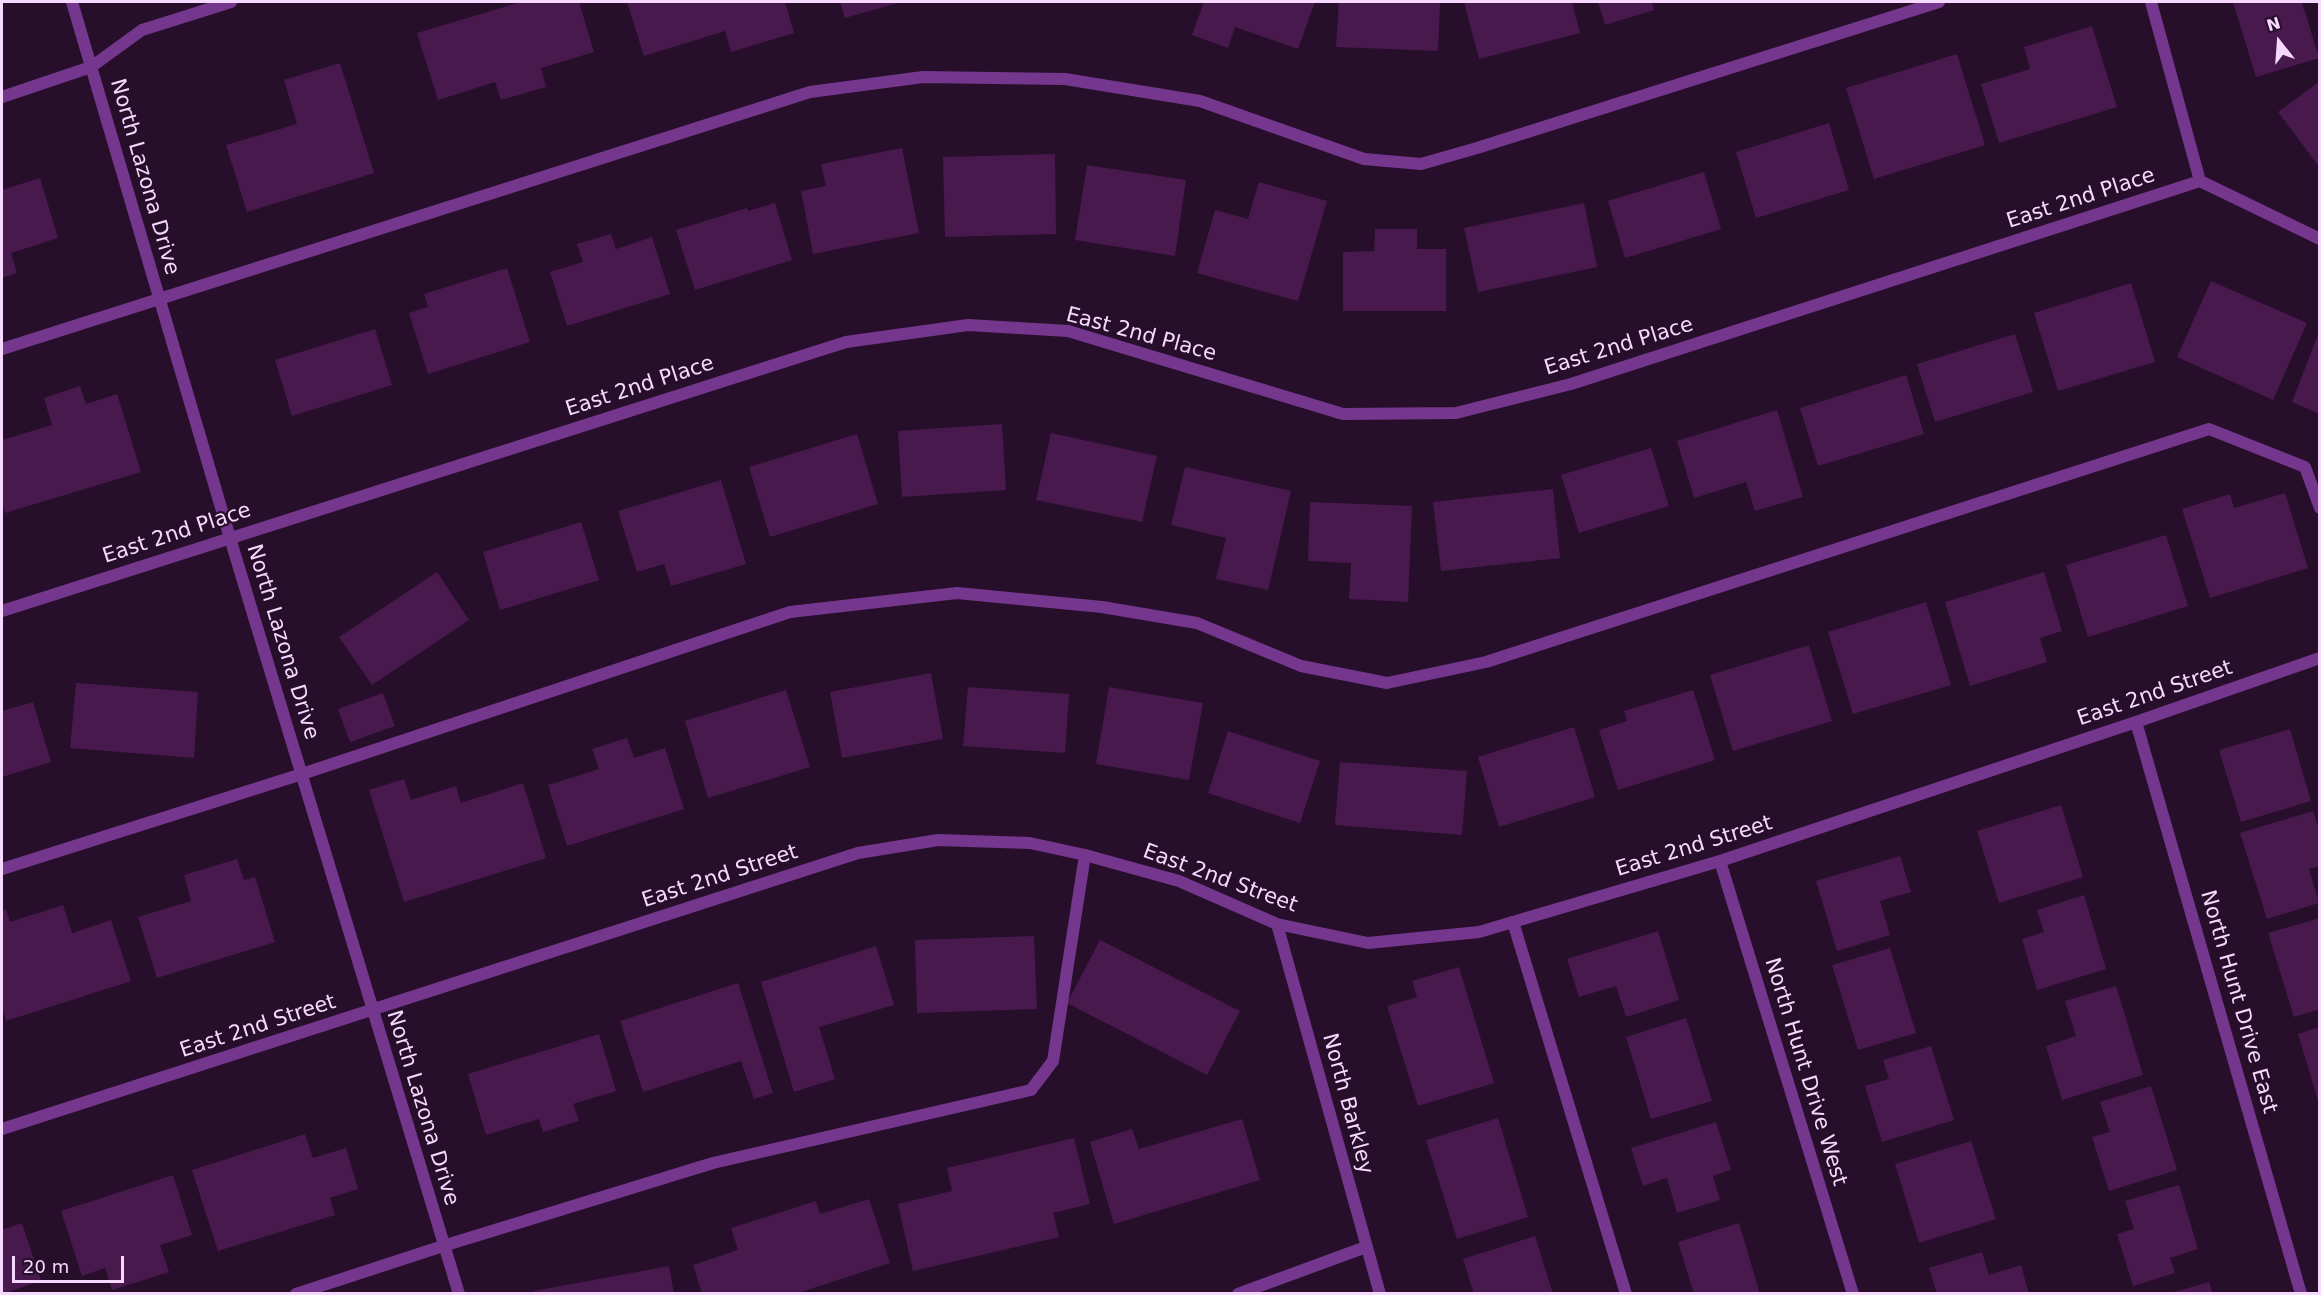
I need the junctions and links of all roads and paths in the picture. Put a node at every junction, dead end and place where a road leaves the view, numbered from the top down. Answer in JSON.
{"nodes":[{"id":1,"x":72,"y":2,"type":"edge"},
{"id":2,"x":231,"y":2,"type":"edge"},
{"id":3,"x":1939,"y":2,"type":"edge"},
{"id":4,"x":2151,"y":2,"type":"edge"},
{"id":5,"x":91,"y":67,"type":"junction"},
{"id":6,"x":2,"y":96,"type":"edge"},
{"id":7,"x":2200,"y":181,"type":"junction"},
{"id":8,"x":2319,"y":239,"type":"edge"},
{"id":9,"x":159,"y":297,"type":"junction"},
{"id":10,"x":2,"y":348,"type":"edge"},
{"id":11,"x":2319,"y":508,"type":"edge"},
{"id":12,"x":230,"y":538,"type":"junction"},
{"id":13,"x":2,"y":611,"type":"edge"},
{"id":14,"x":2319,"y":658,"type":"edge"},
{"id":15,"x":2136,"y":722,"type":"junction"},
{"id":16,"x":302,"y":774,"type":"junction"},
{"id":17,"x":1085,"y":855,"type":"junction"},
{"id":18,"x":1720,"y":861,"type":"junction"},
{"id":19,"x":2,"y":869,"type":"edge"},
{"id":20,"x":1513,"y":922,"type":"junction"},
{"id":21,"x":1278,"y":924,"type":"junction"},
{"id":22,"x":373,"y":1011,"type":"junction"},
{"id":23,"x":2,"y":1129,"type":"edge"},
{"id":24,"x":443,"y":1246,"type":"junction"},
{"id":25,"x":1366,"y":1247,"type":"junction"},
{"id":26,"x":296,"y":1293,"type":"edge"},
{"id":27,"x":459,"y":1293,"type":"edge"},
{"id":28,"x":1238,"y":1293,"type":"edge"},
{"id":29,"x":1380,"y":1293,"type":"edge"},
{"id":30,"x":1626,"y":1293,"type":"edge"},
{"id":31,"x":1853,"y":1293,"type":"edge"},
{"id":32,"x":2301,"y":1293,"type":"edge"}],
"edges":[{"from":1,"to":5,"type":"street","name":"North Lazona Drive"},
{"from":2,"to":5,"type":"street"},
{"from":3,"to":9,"type":"street"},
{"from":4,"to":7,"type":"street"},
{"from":5,"to":6,"type":"street"},
{"from":5,"to":9,"type":"street","name":"North Lazona Drive"},
{"from":7,"to":8,"type":"street"},
{"from":7,"to":12,"type":"street","name":"East 2nd Place"},
{"from":9,"to":10,"type":"street"},
{"from":9,"to":12,"type":"street","name":"North Lazona Drive"},
{"from":11,"to":16,"type":"street"},
{"from":12,"to":13,"type":"street","name":"East 2nd Place"},
{"from":12,"to":16,"type":"street","name":"North Lazona Drive"},
{"from":14,"to":15,"type":"street","name":"East 2nd Street"},
{"from":15,"to":18,"type":"street","name":"East 2nd Street"},
{"from":15,"to":32,"type":"street","name":"North Hunt Drive East"},
{"from":16,"to":19,"type":"street"},
{"from":16,"to":22,"type":"street","name":"North Lazona Drive"},
{"from":17,"to":21,"type":"street","name":"East 2nd Street"},
{"from":17,"to":22,"type":"street","name":"East 2nd Street"},
{"from":17,"to":24,"type":"street"},
{"from":18,"to":20,"type":"street","name":"East 2nd Street"},
{"from":18,"to":31,"type":"street","name":"North Hunt Drive West"},
{"from":20,"to":21,"type":"street","name":"East 2nd Street"},
{"from":20,"to":30,"type":"street"},
{"from":21,"to":25,"type":"street","name":"North Barkley"},
{"from":22,"to":23,"type":"street","name":"East 2nd Street"},
{"from":22,"to":24,"type":"street","name":"North Lazona Drive"},
{"from":24,"to":26,"type":"street"},
{"from":24,"to":27,"type":"street","name":"North Lazona Drive"},
{"from":25,"to":28,"type":"street"},
{"from":25,"to":29,"type":"street","name":"North Barkley"}]}
